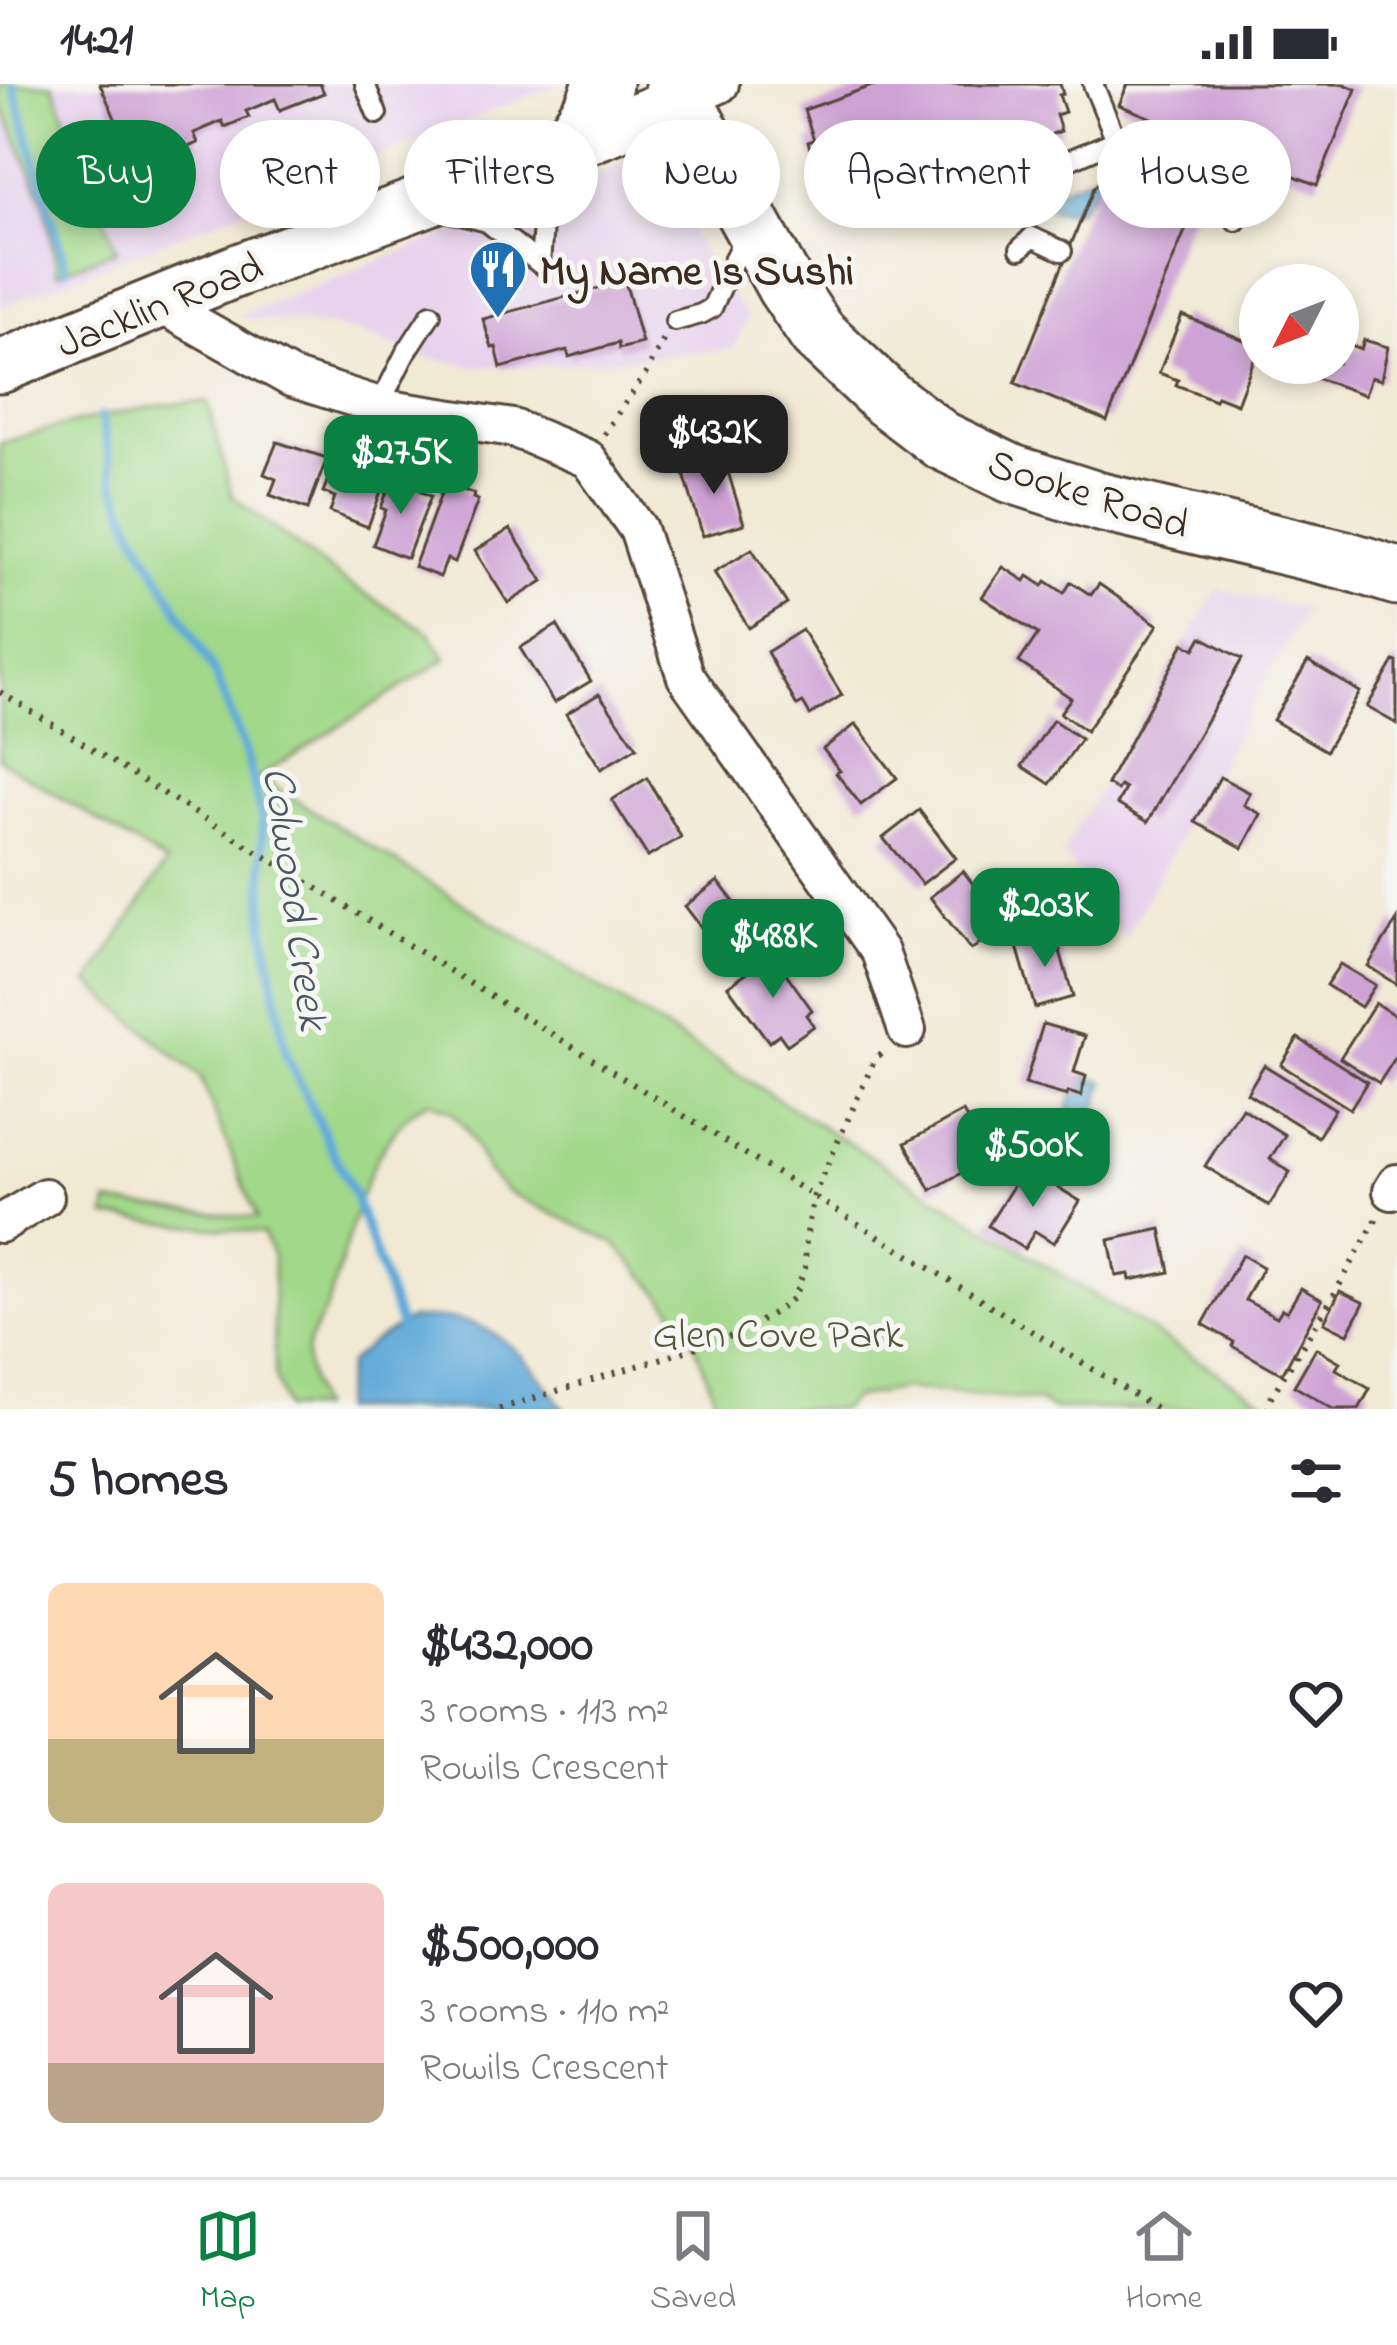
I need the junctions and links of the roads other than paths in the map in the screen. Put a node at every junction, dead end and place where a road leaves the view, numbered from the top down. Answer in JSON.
{"nodes":[{"id":1,"x":365,"y":84,"type":"edge"},
{"id":2,"x":603,"y":84,"type":"edge"},
{"id":3,"x":1093,"y":84,"type":"edge"},
{"id":4,"x":692,"y":90,"type":"edge"},
{"id":5,"x":377,"y":114,"type":"dead end"},
{"id":6,"x":586,"y":120,"type":"edge"},
{"id":7,"x":705,"y":120,"type":"edge"},
{"id":8,"x":1108,"y":120,"type":"edge"},
{"id":9,"x":598,"y":133,"type":"edge"},
{"id":10,"x":404,"y":209,"type":"edge"},
{"id":11,"x":495,"y":228,"type":"edge"},
{"id":12,"x":543,"y":228,"type":"edge"},
{"id":13,"x":749,"y":228,"type":"edge"},
{"id":14,"x":752,"y":228,"type":"edge"},
{"id":15,"x":1020,"y":249,"type":"dead end"},
{"id":16,"x":1061,"y":250,"type":"dead end"},
{"id":17,"x":158,"y":303,"type":"junction"},
{"id":18,"x":431,"y":314,"type":"dead end"},
{"id":19,"x":675,"y":321,"type":"road end"},
{"id":20,"x":0,"y":367,"type":"edge"},
{"id":21,"x":380,"y":406,"type":"junction"},
{"id":22,"x":1397,"y":576,"type":"edge"},
{"id":23,"x":907,"y":1030,"type":"road end"},
{"id":24,"x":45,"y":1197,"type":"dead end"},
{"id":25,"x":0,"y":1224,"type":"edge"}],
"edges":[{"from":1,"to":5,"type":"lane"},
{"from":2,"to":6,"type":"main road"},
{"from":3,"to":8,"type":"lane"},
{"from":4,"to":7,"type":"main road","name":"Sooke Road"},
{"from":4,"to":9,"type":"main road","name":"Jacklin Road"},
{"from":10,"to":17,"type":"main road","name":"Jacklin Road"},
{"from":11,"to":12,"type":"lane"},
{"from":13,"to":19,"type":"lane"},
{"from":14,"to":22,"type":"main road","name":"Sooke Road"},
{"from":15,"to":16,"type":"lane"},
{"from":17,"to":20,"type":"main road","name":"Jacklin Road"},
{"from":17,"to":21,"type":"street"},
{"from":18,"to":21,"type":"lane"},
{"from":21,"to":23,"type":"street"},
{"from":24,"to":25,"type":"street"}]}
